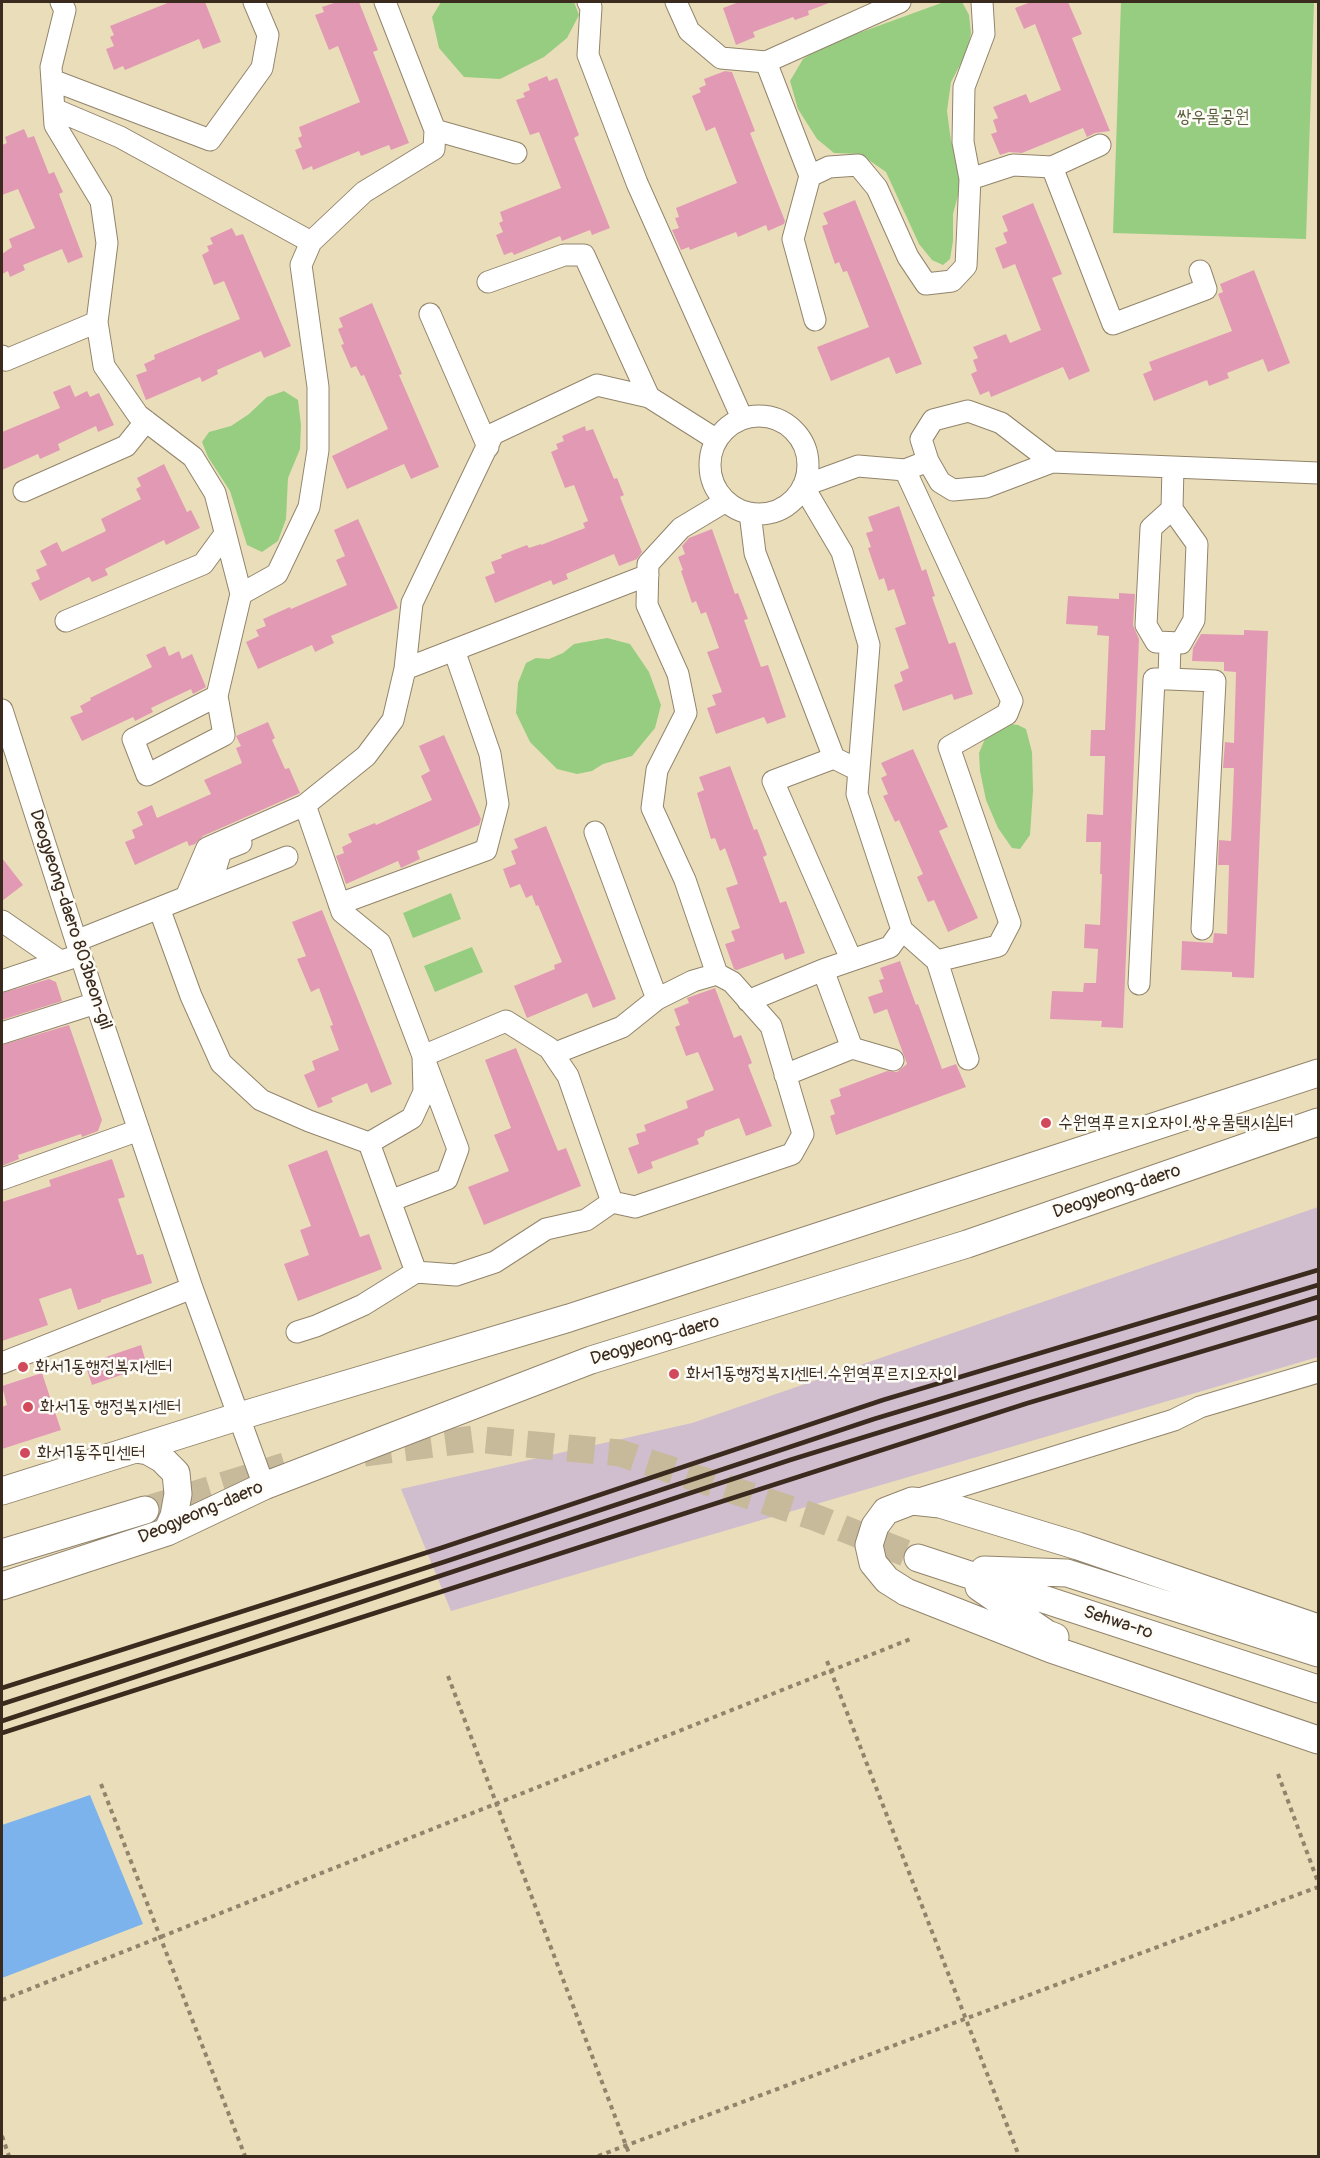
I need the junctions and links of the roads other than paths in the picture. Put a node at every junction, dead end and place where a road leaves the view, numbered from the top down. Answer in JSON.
{"nodes":[{"id":1,"x":61,"y":2,"type":"edge"},
{"id":2,"x":254,"y":2,"type":"edge"},
{"id":3,"x":386,"y":2,"type":"edge"},
{"id":4,"x":676,"y":2,"type":"edge"},
{"id":5,"x":900,"y":2,"type":"edge"},
{"id":6,"x":982,"y":2,"type":"edge"},
{"id":7,"x":594,"y":3,"type":"edge"},
{"id":8,"x":765,"y":62,"type":"junction"},
{"id":9,"x":52,"y":80,"type":"junction"},
{"id":10,"x":54,"y":109,"type":"junction"},
{"id":11,"x":128,"y":109,"type":"junction"},
{"id":12,"x":435,"y":130,"type":"junction"},
{"id":13,"x":120,"y":137,"type":"junction"},
{"id":14,"x":1100,"y":145,"type":"dead end"},
{"id":15,"x":516,"y":153,"type":"dead end"},
{"id":16,"x":1052,"y":167,"type":"junction"},
{"id":17,"x":810,"y":176,"type":"junction"},
{"id":18,"x":970,"y":179,"type":"junction"},
{"id":19,"x":311,"y":242,"type":"junction"},
{"id":20,"x":1200,"y":271,"type":"dead end"},
{"id":21,"x":488,"y":282,"type":"dead end"},
{"id":22,"x":430,"y":314,"type":"dead end"},
{"id":23,"x":816,"y":320,"type":"dead end"},
{"id":24,"x":97,"y":321,"type":"junction"},
{"id":25,"x":2,"y":356,"type":"edge"},
{"id":26,"x":649,"y":397,"type":"junction"},
{"id":27,"x":742,"y":418,"type":"junction"},
{"id":28,"x":146,"y":421,"type":"junction"},
{"id":29,"x":717,"y":440,"type":"junction"},
{"id":30,"x":488,"y":447,"type":"junction"},
{"id":31,"x":928,"y":461,"type":"junction"},
{"id":32,"x":1052,"y":462,"type":"junction"},
{"id":33,"x":1173,"y":467,"type":"junction"},
{"id":34,"x":905,"y":470,"type":"junction"},
{"id":35,"x":1318,"y":473,"type":"edge"},
{"id":36,"x":803,"y":486,"type":"junction"},
{"id":37,"x":24,"y":491,"type":"dead end"},
{"id":38,"x":726,"y":501,"type":"junction"},
{"id":39,"x":1172,"y":509,"type":"junction"},
{"id":40,"x":750,"y":513,"type":"junction"},
{"id":41,"x":225,"y":534,"type":"junction"},
{"id":42,"x":648,"y":575,"type":"junction"},
{"id":43,"x":240,"y":594,"type":"junction"},
{"id":44,"x":66,"y":621,"type":"dead end"},
{"id":45,"x":1170,"y":643,"type":"junction"},
{"id":46,"x":454,"y":650,"type":"junction"},
{"id":47,"x":405,"y":669,"type":"junction"},
{"id":48,"x":1169,"y":679,"type":"junction"},
{"id":49,"x":217,"y":696,"type":"dead end"},
{"id":50,"x":2,"y":710,"type":"edge"},
{"id":51,"x":834,"y":758,"type":"junction"},
{"id":52,"x":858,"y":770,"type":"junction"},
{"id":53,"x":305,"y":805,"type":"junction"},
{"id":54,"x":276,"y":828,"type":"dead end"},
{"id":55,"x":595,"y":832,"type":"dead end"},
{"id":56,"x":287,"y":857,"type":"dead end"},
{"id":57,"x":210,"y":887,"type":"junction"},
{"id":58,"x":186,"y":897,"type":"junction"},
{"id":59,"x":339,"y":904,"type":"junction"},
{"id":60,"x":159,"y":908,"type":"junction"},
{"id":61,"x":2,"y":921,"type":"edge"},
{"id":62,"x":1202,"y":929,"type":"dead end"},
{"id":63,"x":902,"y":930,"type":"junction"},
{"id":64,"x":72,"y":952,"type":"junction"},
{"id":65,"x":851,"y":959,"type":"junction"},
{"id":66,"x":937,"y":961,"type":"junction"},
{"id":67,"x":823,"y":970,"type":"junction"},
{"id":68,"x":717,"y":974,"type":"junction"},
{"id":69,"x":2,"y":981,"type":"edge"},
{"id":70,"x":1139,"y":984,"type":"dead end"},
{"id":71,"x":657,"y":999,"type":"junction"},
{"id":72,"x":748,"y":1001,"type":"junction"},
{"id":73,"x":96,"y":1003,"type":"junction"},
{"id":74,"x":2,"y":1033,"type":"edge"},
{"id":75,"x":852,"y":1048,"type":"junction"},
{"id":76,"x":553,"y":1054,"type":"junction"},
{"id":77,"x":423,"y":1056,"type":"junction"},
{"id":78,"x":968,"y":1059,"type":"dead end"},
{"id":79,"x":892,"y":1060,"type":"dead end"},
{"id":80,"x":1318,"y":1073,"type":"edge"},
{"id":81,"x":785,"y":1075,"type":"junction"},
{"id":82,"x":1318,"y":1122,"type":"edge"},
{"id":83,"x":139,"y":1130,"type":"junction"},
{"id":84,"x":369,"y":1143,"type":"junction"},
{"id":85,"x":2,"y":1179,"type":"edge"},
{"id":86,"x":390,"y":1201,"type":"junction"},
{"id":87,"x":612,"y":1202,"type":"junction"},
{"id":88,"x":416,"y":1272,"type":"junction"},
{"id":89,"x":192,"y":1288,"type":"junction"},
{"id":90,"x":297,"y":1332,"type":"dead end"},
{"id":91,"x":2,"y":1364,"type":"edge"},
{"id":92,"x":1318,"y":1372,"type":"edge"},
{"id":93,"x":240,"y":1416,"type":"junction"},
{"id":94,"x":136,"y":1449,"type":"junction"},
{"id":95,"x":264,"y":1486,"type":"junction"},
{"id":96,"x":2,"y":1491,"type":"edge"},
{"id":97,"x":912,"y":1501,"type":"junction"},
{"id":98,"x":145,"y":1510,"type":"tunnel mouth"},
{"id":99,"x":167,"y":1532,"type":"junction"},
{"id":100,"x":2,"y":1553,"type":"edge"},
{"id":101,"x":918,"y":1558,"type":"tunnel mouth"},
{"id":102,"x":954,"y":1569,"type":"junction"},
{"id":103,"x":2,"y":1586,"type":"edge"},
{"id":104,"x":1318,"y":1628,"type":"edge"},
{"id":105,"x":1318,"y":1653,"type":"edge"},
{"id":106,"x":1318,"y":1689,"type":"edge"},
{"id":107,"x":1318,"y":1726,"type":"edge"},
{"id":108,"x":1318,"y":1740,"type":"edge"}],
"edges":[{"from":1,"to":9,"type":"street"},
{"from":2,"to":11,"type":"street"},
{"from":3,"to":12,"type":"street"},
{"from":4,"to":8,"type":"street"},
{"from":5,"to":8,"type":"street"},
{"from":6,"to":18,"type":"street"},
{"from":7,"to":27,"type":"street"},
{"from":8,"to":17,"type":"street"},
{"from":9,"to":10,"type":"street"},
{"from":9,"to":11,"type":"street"},
{"from":10,"to":13,"type":"street"},
{"from":10,"to":24,"type":"street"},
{"from":11,"to":13,"type":"street"},
{"from":12,"to":15,"type":"street"},
{"from":12,"to":19,"type":"street"},
{"from":13,"to":19,"type":"street"},
{"from":14,"to":16,"type":"street"},
{"from":16,"to":18,"type":"street"},
{"from":16,"to":20,"type":"street"},
{"from":17,"to":18,"type":"street"},
{"from":17,"to":23,"type":"street"},
{"from":19,"to":43,"type":"street"},
{"from":21,"to":26,"type":"street"},
{"from":22,"to":30,"type":"street"},
{"from":24,"to":25,"type":"street"},
{"from":24,"to":28,"type":"street"},
{"from":26,"to":29,"type":"street"},
{"from":26,"to":30,"type":"street"},
{"from":27,"to":29,"type":"street"},
{"from":27,"to":36,"type":"street"},
{"from":28,"to":37,"type":"street"},
{"from":28,"to":41,"type":"street"},
{"from":29,"to":38,"type":"street"},
{"from":30,"to":47,"type":"street"},
{"from":31,"to":32,"type":"street"},
{"from":31,"to":32,"type":"street"},
{"from":31,"to":34,"type":"street"},
{"from":32,"to":33,"type":"street"},
{"from":33,"to":35,"type":"street"},
{"from":33,"to":39,"type":"street"},
{"from":34,"to":36,"type":"street"},
{"from":34,"to":66,"type":"street"},
{"from":36,"to":40,"type":"street"},
{"from":36,"to":52,"type":"street"},
{"from":38,"to":40,"type":"street"},
{"from":38,"to":42,"type":"street"},
{"from":39,"to":45,"type":"street"},
{"from":39,"to":45,"type":"street"},
{"from":40,"to":51,"type":"street"},
{"from":41,"to":43,"type":"street"},
{"from":41,"to":44,"type":"street"},
{"from":42,"to":46,"type":"street"},
{"from":42,"to":68,"type":"street"},
{"from":43,"to":49,"type":"street"},
{"from":45,"to":48,"type":"street"},
{"from":46,"to":47,"type":"street"},
{"from":46,"to":59,"type":"street"},
{"from":47,"to":53,"type":"street"},
{"from":48,"to":62,"type":"street"},
{"from":48,"to":70,"type":"street"},
{"from":50,"to":64,"type":"street","name":"Deogyeong-daero 803beon-gil"},
{"from":51,"to":52,"type":"street"},
{"from":51,"to":65,"type":"street"},
{"from":52,"to":63,"type":"street"},
{"from":53,"to":58,"type":"street"},
{"from":53,"to":59,"type":"street"},
{"from":54,"to":57,"type":"street"},
{"from":55,"to":71,"type":"street"},
{"from":56,"to":57,"type":"street"},
{"from":57,"to":58,"type":"street"},
{"from":58,"to":60,"type":"street"},
{"from":59,"to":77,"type":"street"},
{"from":60,"to":64,"type":"street"},
{"from":60,"to":84,"type":"street"},
{"from":61,"to":64,"type":"street"},
{"from":63,"to":65,"type":"street"},
{"from":63,"to":66,"type":"street"},
{"from":64,"to":69,"type":"street"},
{"from":64,"to":73,"type":"street","name":"Deogyeong-daero 803beon-gil"},
{"from":65,"to":67,"type":"street"},
{"from":66,"to":78,"type":"street"},
{"from":67,"to":72,"type":"street"},
{"from":67,"to":75,"type":"street"},
{"from":68,"to":71,"type":"street"},
{"from":68,"to":72,"type":"street"},
{"from":71,"to":76,"type":"street"},
{"from":72,"to":81,"type":"street"},
{"from":73,"to":74,"type":"street"},
{"from":73,"to":83,"type":"street","name":"Deogyeong-daero 803beon-gil"},
{"from":75,"to":79,"type":"street"},
{"from":75,"to":81,"type":"street"},
{"from":76,"to":77,"type":"street"},
{"from":76,"to":87,"type":"street"},
{"from":77,"to":84,"type":"street"},
{"from":77,"to":86,"type":"street"},
{"from":80,"to":93,"type":"main road"},
{"from":81,"to":87,"type":"street"},
{"from":82,"to":95,"type":"main road","name":"Deogyeong-daero"},
{"from":83,"to":85,"type":"street"},
{"from":83,"to":89,"type":"street","name":"Deogyeong-daero 803beon-gil"},
{"from":84,"to":86,"type":"street"},
{"from":86,"to":88,"type":"street"},
{"from":87,"to":88,"type":"street"},
{"from":88,"to":90,"type":"street"},
{"from":89,"to":91,"type":"street"},
{"from":89,"to":93,"type":"street","name":"Deogyeong-daero 803beon-gil"},
{"from":92,"to":97,"type":"street"},
{"from":93,"to":94,"type":"main road"},
{"from":93,"to":95,"type":"street","name":"Deogyeong-daero 803beon-gil"},
{"from":94,"to":96,"type":"main road"},
{"from":94,"to":99,"type":"main road"},
{"from":95,"to":99,"type":"main road","name":"Deogyeong-daero"},
{"from":97,"to":104,"type":"main road"},
{"from":97,"to":108,"type":"main road"},
{"from":98,"to":100,"type":"main road","name":"Deogyeong-daero"},
{"from":99,"to":103,"type":"main road","name":"Deogyeong-daero"},
{"from":101,"to":102,"type":"main road","name":"Sehwa-ro"},
{"from":102,"to":105,"type":"main road"},
{"from":102,"to":106,"type":"main road","name":"Sehwa-ro"},
{"from":102,"to":107,"type":"main road"}]}
